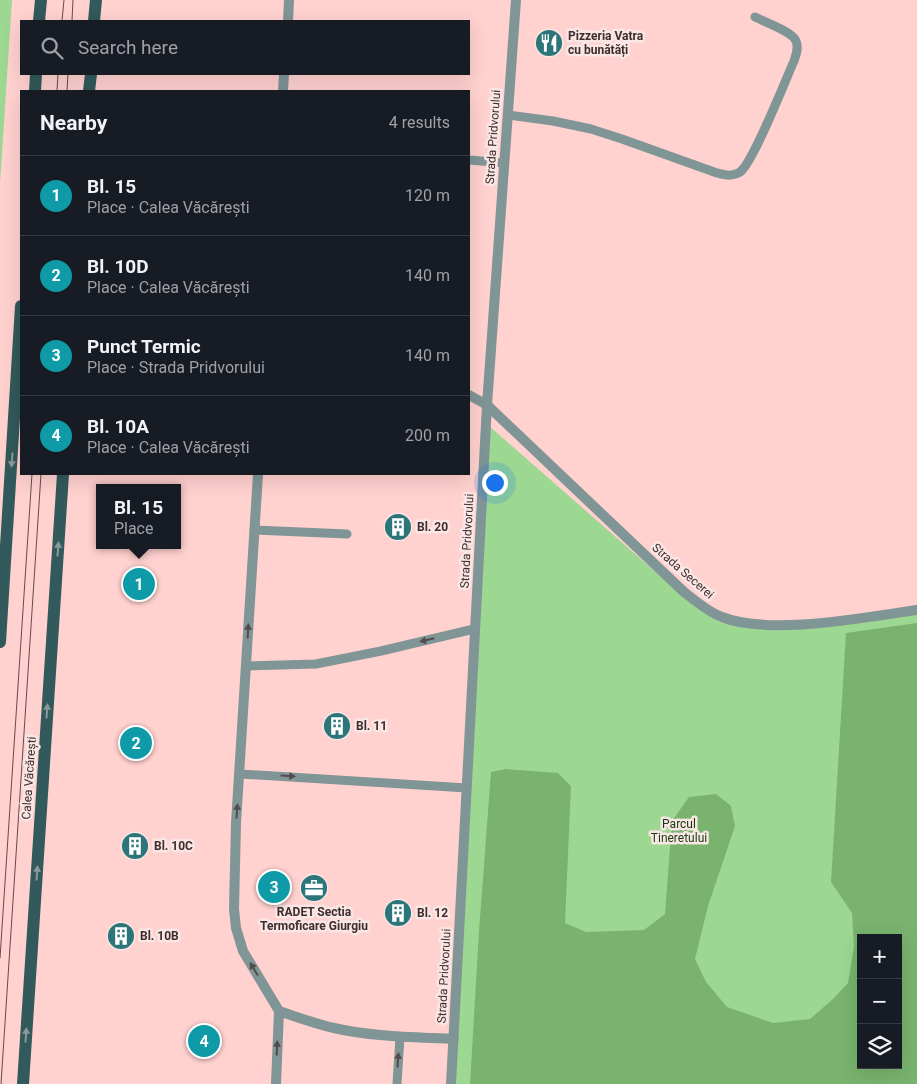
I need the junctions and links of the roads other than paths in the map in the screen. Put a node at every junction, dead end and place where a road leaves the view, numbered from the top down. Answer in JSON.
{"nodes":[{"id":1,"x":41,"y":0,"type":"edge"},
{"id":2,"x":96,"y":0,"type":"edge"},
{"id":3,"x":289,"y":0,"type":"edge"},
{"id":4,"x":516,"y":0,"type":"edge"},
{"id":5,"x":756,"y":17,"type":"dead end"},
{"id":6,"x":39,"y":20,"type":"edge"},
{"id":7,"x":94,"y":20,"type":"edge"},
{"id":8,"x":288,"y":20,"type":"edge"},
{"id":9,"x":36,"y":75,"type":"edge"},
{"id":10,"x":90,"y":75,"type":"edge"},
{"id":11,"x":284,"y":75,"type":"edge"},
{"id":12,"x":35,"y":90,"type":"edge"},
{"id":13,"x":89,"y":90,"type":"edge"},
{"id":14,"x":283,"y":90,"type":"edge"},
{"id":15,"x":508,"y":116,"type":"junction"},
{"id":16,"x":470,"y":160,"type":"edge"},
{"id":17,"x":504,"y":163,"type":"junction"},
{"id":18,"x":20,"y":322,"type":"edge"},
{"id":19,"x":470,"y":396,"type":"edge"},
{"id":20,"x":487,"y":405,"type":"junction"},
{"id":21,"x":63,"y":475,"type":"edge"},
{"id":22,"x":258,"y":475,"type":"edge"},
{"id":23,"x":254,"y":530,"type":"junction"},
{"id":24,"x":346,"y":534,"type":"dead end"},
{"id":25,"x":917,"y":610,"type":"edge"},
{"id":26,"x":474,"y":629,"type":"junction"},
{"id":27,"x":0,"y":642,"type":"edge"},
{"id":28,"x":246,"y":666,"type":"junction"},
{"id":29,"x":240,"y":774,"type":"junction"},
{"id":30,"x":467,"y":788,"type":"junction"},
{"id":31,"x":279,"y":1011,"type":"junction"},
{"id":32,"x":400,"y":1037,"type":"junction"},
{"id":33,"x":454,"y":1039,"type":"junction"},
{"id":34,"x":23,"y":1084,"type":"edge"},
{"id":35,"x":276,"y":1084,"type":"edge"},
{"id":36,"x":397,"y":1084,"type":"edge"},
{"id":37,"x":451,"y":1084,"type":"edge"}],
"edges":[{"from":1,"to":6,"type":"main road"},
{"from":2,"to":7,"type":"main road"},
{"from":3,"to":8,"type":"street"},
{"from":4,"to":15,"type":"street","name":"Strada Pridvorului"},
{"from":5,"to":15,"type":"lane"},
{"from":9,"to":12,"type":"main road"},
{"from":10,"to":13,"type":"main road"},
{"from":11,"to":14,"type":"street"},
{"from":15,"to":17,"type":"street","name":"Strada Pridvorului"},
{"from":16,"to":17,"type":"lane"},
{"from":17,"to":20,"type":"street","name":"Strada Pridvorului"},
{"from":18,"to":27,"type":"main road","one_way":true},
{"from":19,"to":20,"type":"street","name":"Strada Secerei"},
{"from":20,"to":25,"type":"street","name":"Strada Secerei"},
{"from":20,"to":26,"type":"street","name":"Strada Pridvorului"},
{"from":34,"to":21,"type":"main road","name":"Calea Văcărești","one_way":true},
{"from":22,"to":23,"type":"street"},
{"from":23,"to":24,"type":"lane"},
{"from":28,"to":23,"type":"street","one_way":true},
{"from":26,"to":28,"type":"lane","one_way":true},
{"from":26,"to":30,"type":"street","name":"Strada Pridvorului"},
{"from":28,"to":29,"type":"street"},
{"from":29,"to":30,"type":"lane","one_way":true},
{"from":31,"to":29,"type":"street","one_way":true},
{"from":30,"to":33,"type":"street","name":"Strada Pridvorului"},
{"from":31,"to":32,"type":"street"},
{"from":35,"to":31,"type":"street","one_way":true},
{"from":32,"to":33,"type":"street"},
{"from":36,"to":32,"type":"lane","one_way":true},
{"from":33,"to":37,"type":"street","name":"Strada Pridvorului"}]}
